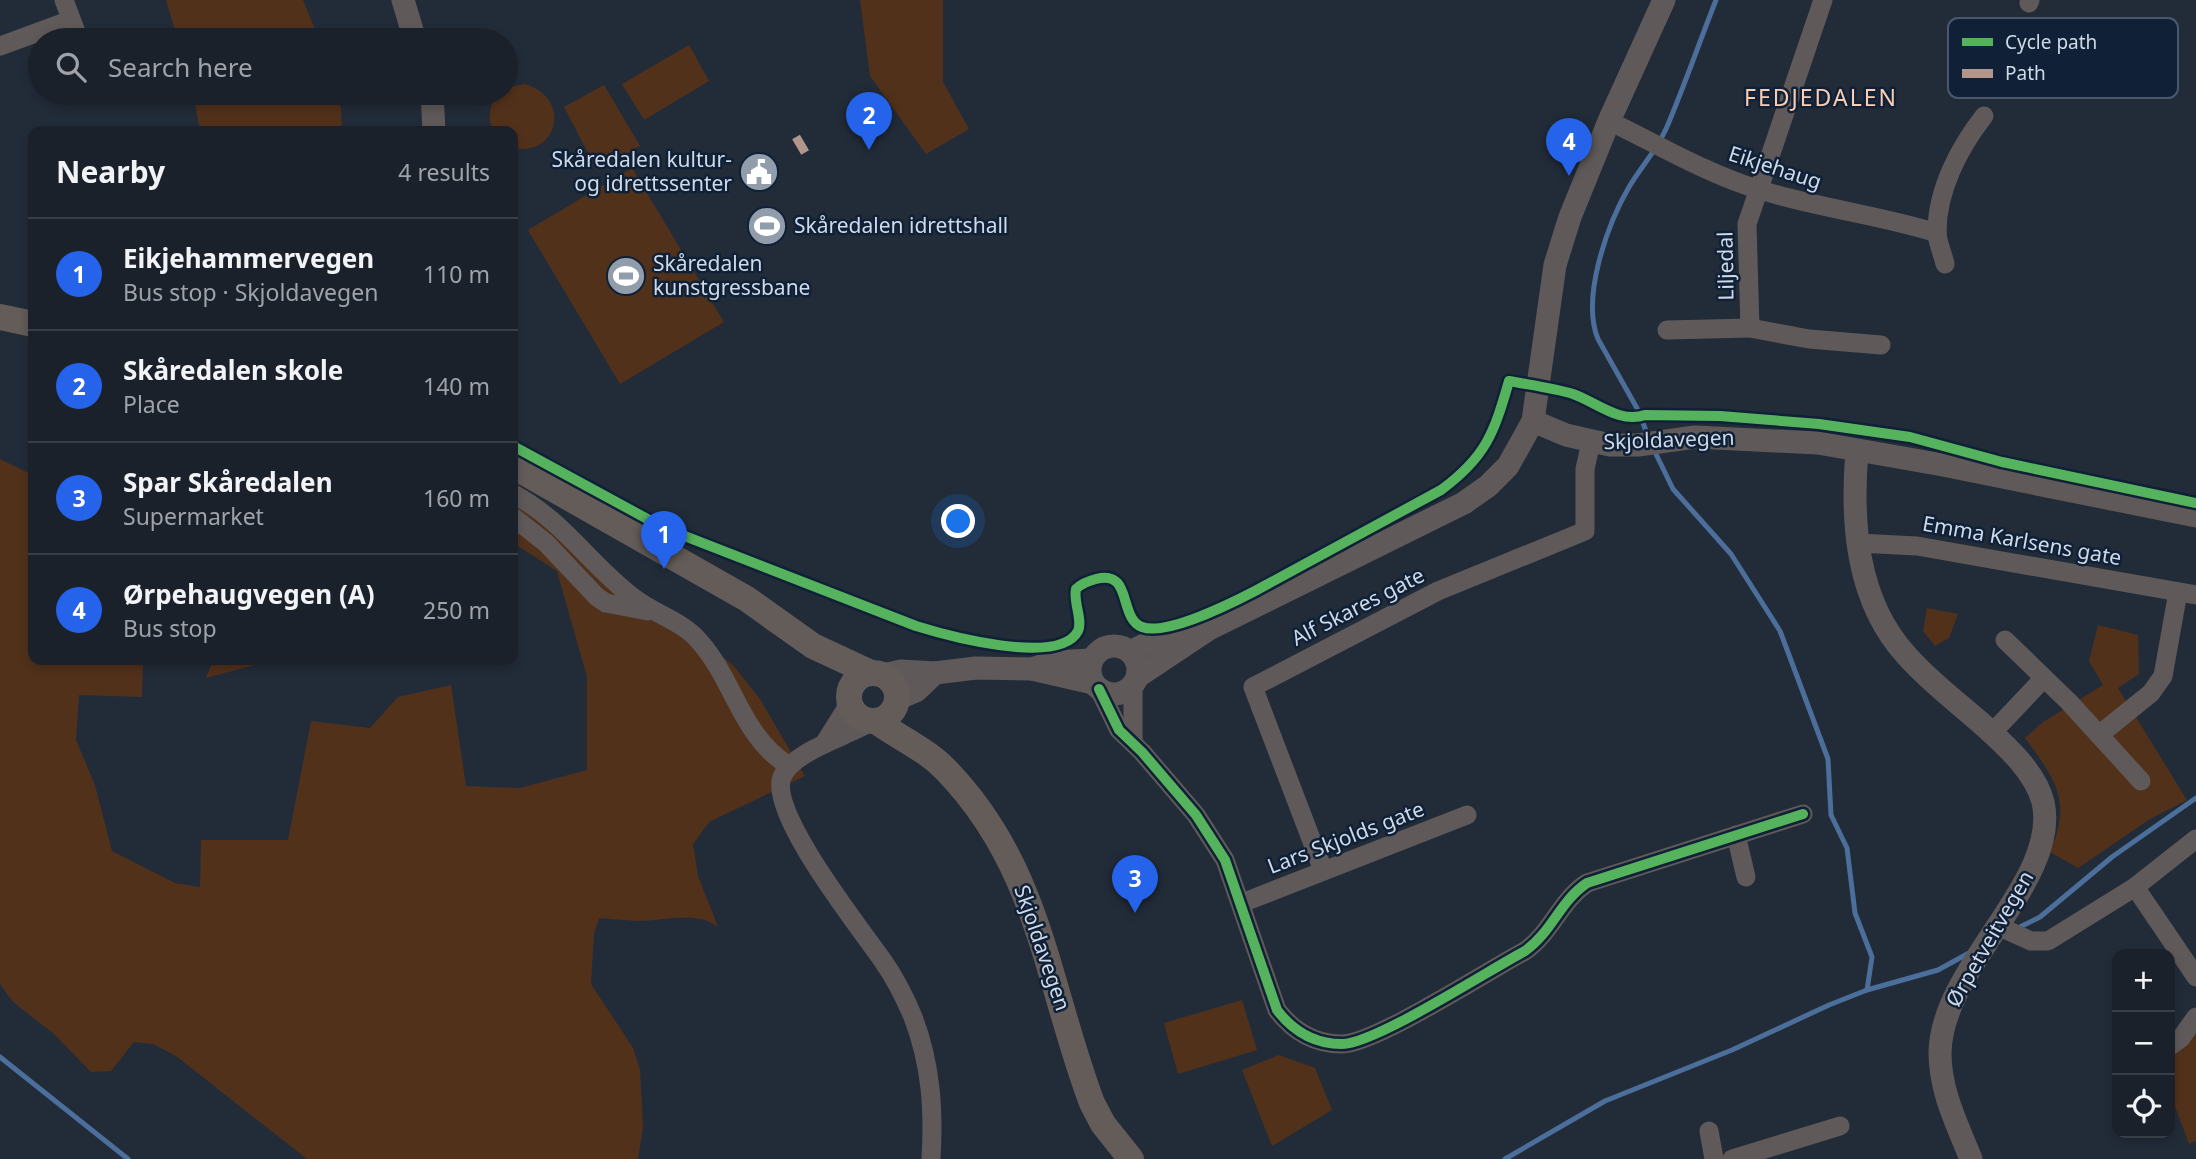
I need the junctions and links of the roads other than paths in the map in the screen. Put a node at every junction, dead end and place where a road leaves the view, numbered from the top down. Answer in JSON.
{"nodes":[{"id":1,"x":64,"y":0,"type":"edge"},
{"id":2,"x":403,"y":0,"type":"edge"},
{"id":3,"x":1664,"y":0,"type":"edge"},
{"id":4,"x":1823,"y":0,"type":"edge"},
{"id":5,"x":71,"y":20,"type":"junction"},
{"id":6,"x":49,"y":28,"type":"edge"},
{"id":7,"x":74,"y":28,"type":"edge"},
{"id":8,"x":411,"y":28,"type":"edge"},
{"id":9,"x":28,"y":36,"type":"edge"},
{"id":10,"x":0,"y":46,"type":"edge"},
{"id":11,"x":432,"y":105,"type":"edge"},
{"id":12,"x":1984,"y":116,"type":"dead end"},
{"id":13,"x":1609,"y":121,"type":"junction"},
{"id":14,"x":433,"y":126,"type":"edge"},
{"id":15,"x":1758,"y":190,"type":"junction"},
{"id":16,"x":1937,"y":233,"type":"junction"},
{"id":17,"x":1945,"y":264,"type":"dead end"},
{"id":18,"x":0,"y":317,"type":"edge"},
{"id":19,"x":28,"y":323,"type":"edge"},
{"id":20,"x":1750,"y":328,"type":"junction"},
{"id":21,"x":1667,"y":330,"type":"dead end"},
{"id":22,"x":1881,"y":345,"type":"dead end"},
{"id":23,"x":1533,"y":421,"type":"junction"},
{"id":24,"x":1591,"y":442,"type":"junction"},
{"id":25,"x":1857,"y":451,"type":"junction"},
{"id":26,"x":518,"y":469,"type":"edge"},
{"id":27,"x":518,"y":497,"type":"edge"},
{"id":28,"x":2196,"y":516,"type":"edge"},
{"id":29,"x":518,"y":521,"type":"edge"},
{"id":30,"x":1858,"y":543,"type":"junction"},
{"id":31,"x":2187,"y":594,"type":"edge"},
{"id":32,"x":656,"y":613,"type":"junction"},
{"id":33,"x":1209,"y":629,"type":"junction"},
{"id":34,"x":2005,"y":640,"type":"dead end"},
{"id":35,"x":813,"y":646,"type":"junction"},
{"id":36,"x":1130,"y":652,"type":"junction"},
{"id":37,"x":935,"y":673,"type":"junction"},
{"id":38,"x":877,"y":674,"type":"junction"},
{"id":39,"x":1095,"y":677,"type":"junction"},
{"id":40,"x":2044,"y":678,"type":"junction"},
{"id":41,"x":1135,"y":681,"type":"junction"},
{"id":42,"x":849,"y":699,"type":"junction"},
{"id":43,"x":897,"y":702,"type":"junction"},
{"id":44,"x":874,"y":721,"type":"junction"},
{"id":45,"x":1992,"y":733,"type":"junction"},
{"id":46,"x":2099,"y":735,"type":"junction"},
{"id":47,"x":1133,"y":742,"type":"junction"},
{"id":48,"x":824,"y":744,"type":"junction"},
{"id":49,"x":926,"y":752,"type":"junction"},
{"id":50,"x":789,"y":766,"type":"junction"},
{"id":51,"x":2141,"y":781,"type":"dead end"},
{"id":52,"x":1803,"y":814,"type":"dead end"},
{"id":53,"x":1467,"y":816,"type":"dead end"},
{"id":54,"x":1736,"y":835,"type":"junction"},
{"id":55,"x":2196,"y":839,"type":"edge"},
{"id":56,"x":1323,"y":870,"type":"junction"},
{"id":57,"x":1746,"y":877,"type":"dead end"},
{"id":58,"x":2135,"y":887,"type":"junction"},
{"id":59,"x":1242,"y":903,"type":"junction"},
{"id":60,"x":1998,"y":926,"type":"junction"},
{"id":61,"x":2196,"y":977,"type":"edge"},
{"id":62,"x":2196,"y":1017,"type":"edge"},
{"id":63,"x":2175,"y":1042,"type":"edge"},
{"id":64,"x":1840,"y":1126,"type":"dead end"},
{"id":65,"x":1709,"y":1131,"type":"dead end"},
{"id":66,"x":931,"y":1159,"type":"edge"},
{"id":67,"x":1131,"y":1159,"type":"edge"},
{"id":68,"x":1714,"y":1159,"type":"edge"},
{"id":69,"x":1732,"y":1159,"type":"edge"},
{"id":70,"x":1971,"y":1159,"type":"edge"}],
"edges":[{"from":1,"to":5,"type":"street"},
{"from":2,"to":8,"type":"street"},
{"from":3,"to":13,"type":"street"},
{"from":4,"to":15,"type":"street","name":"Liljedal"},
{"from":5,"to":6,"type":"street"},
{"from":5,"to":7,"type":"street"},
{"from":9,"to":10,"type":"street"},
{"from":11,"to":14,"type":"street"},
{"from":12,"to":16,"type":"street"},
{"from":13,"to":15,"type":"street","name":"Eikjehaug"},
{"from":13,"to":23,"type":"street"},
{"from":15,"to":16,"type":"street","name":"Eikjehaug"},
{"from":15,"to":20,"type":"street","name":"Liljedal"},
{"from":16,"to":17,"type":"street"},
{"from":18,"to":19,"type":"main road"},
{"from":20,"to":21,"type":"street"},
{"from":20,"to":22,"type":"street","name":"Liljedal"},
{"from":23,"to":24,"type":"street","name":"Skjoldavegen"},
{"from":23,"to":33,"type":"street"},
{"from":24,"to":25,"type":"street","name":"Skjoldavegen"},
{"from":24,"to":56,"type":"street","name":"Alf Skares gate"},
{"from":25,"to":28,"type":"street","name":"Skjoldavegen"},
{"from":25,"to":30,"type":"street","name":"Ørpetveitvegen"},
{"from":26,"to":35,"type":"main road"},
{"from":27,"to":32,"type":"street"},
{"from":29,"to":32,"type":"street"},
{"from":30,"to":31,"type":"street","name":"Emma Karlsens gate"},
{"from":30,"to":45,"type":"street","name":"Ørpetveitvegen"},
{"from":31,"to":46,"type":"street","name":"Emma Karlsens gate"},
{"from":32,"to":50,"type":"street"},
{"from":33,"to":36,"type":"street"},
{"from":33,"to":41,"type":"street"},
{"from":34,"to":40,"type":"street"},
{"from":35,"to":38,"type":"main road"},
{"from":35,"to":42,"type":"main road"},
{"from":36,"to":39,"type":"street"},
{"from":36,"to":41,"type":"street"},
{"from":37,"to":38,"type":"street"},
{"from":37,"to":39,"type":"street"},
{"from":37,"to":43,"type":"street"},
{"from":38,"to":42,"type":"main road"},
{"from":38,"to":43,"type":"main road"},
{"from":39,"to":41,"type":"street"},
{"from":39,"to":47,"type":"street"},
{"from":40,"to":45,"type":"street"},
{"from":40,"to":46,"type":"street"},
{"from":41,"to":47,"type":"street"},
{"from":42,"to":44,"type":"main road"},
{"from":42,"to":48,"type":"street"},
{"from":43,"to":44,"type":"main road"},
{"from":43,"to":49,"type":"main road","name":"Skjoldavegen"},
{"from":44,"to":48,"type":"street"},
{"from":44,"to":49,"type":"main road","name":"Skjoldavegen"},
{"from":45,"to":60,"type":"street","name":"Ørpetveitvegen"},
{"from":46,"to":51,"type":"street"},
{"from":47,"to":59,"type":"street"},
{"from":48,"to":50,"type":"street"},
{"from":49,"to":67,"type":"main road","name":"Skjoldavegen"},
{"from":50,"to":66,"type":"street"},
{"from":52,"to":54,"type":"street"},
{"from":53,"to":56,"type":"street","name":"Lars Skjolds gate"},
{"from":54,"to":57,"type":"street"},
{"from":54,"to":59,"type":"street"},
{"from":55,"to":58,"type":"street"},
{"from":56,"to":59,"type":"street","name":"Lars Skjolds gate"},
{"from":58,"to":60,"type":"street"},
{"from":58,"to":61,"type":"street"},
{"from":60,"to":70,"type":"street","name":"Ørpetveitvegen"},
{"from":62,"to":63,"type":"street"},
{"from":64,"to":69,"type":"street"},
{"from":65,"to":68,"type":"street"}]}
